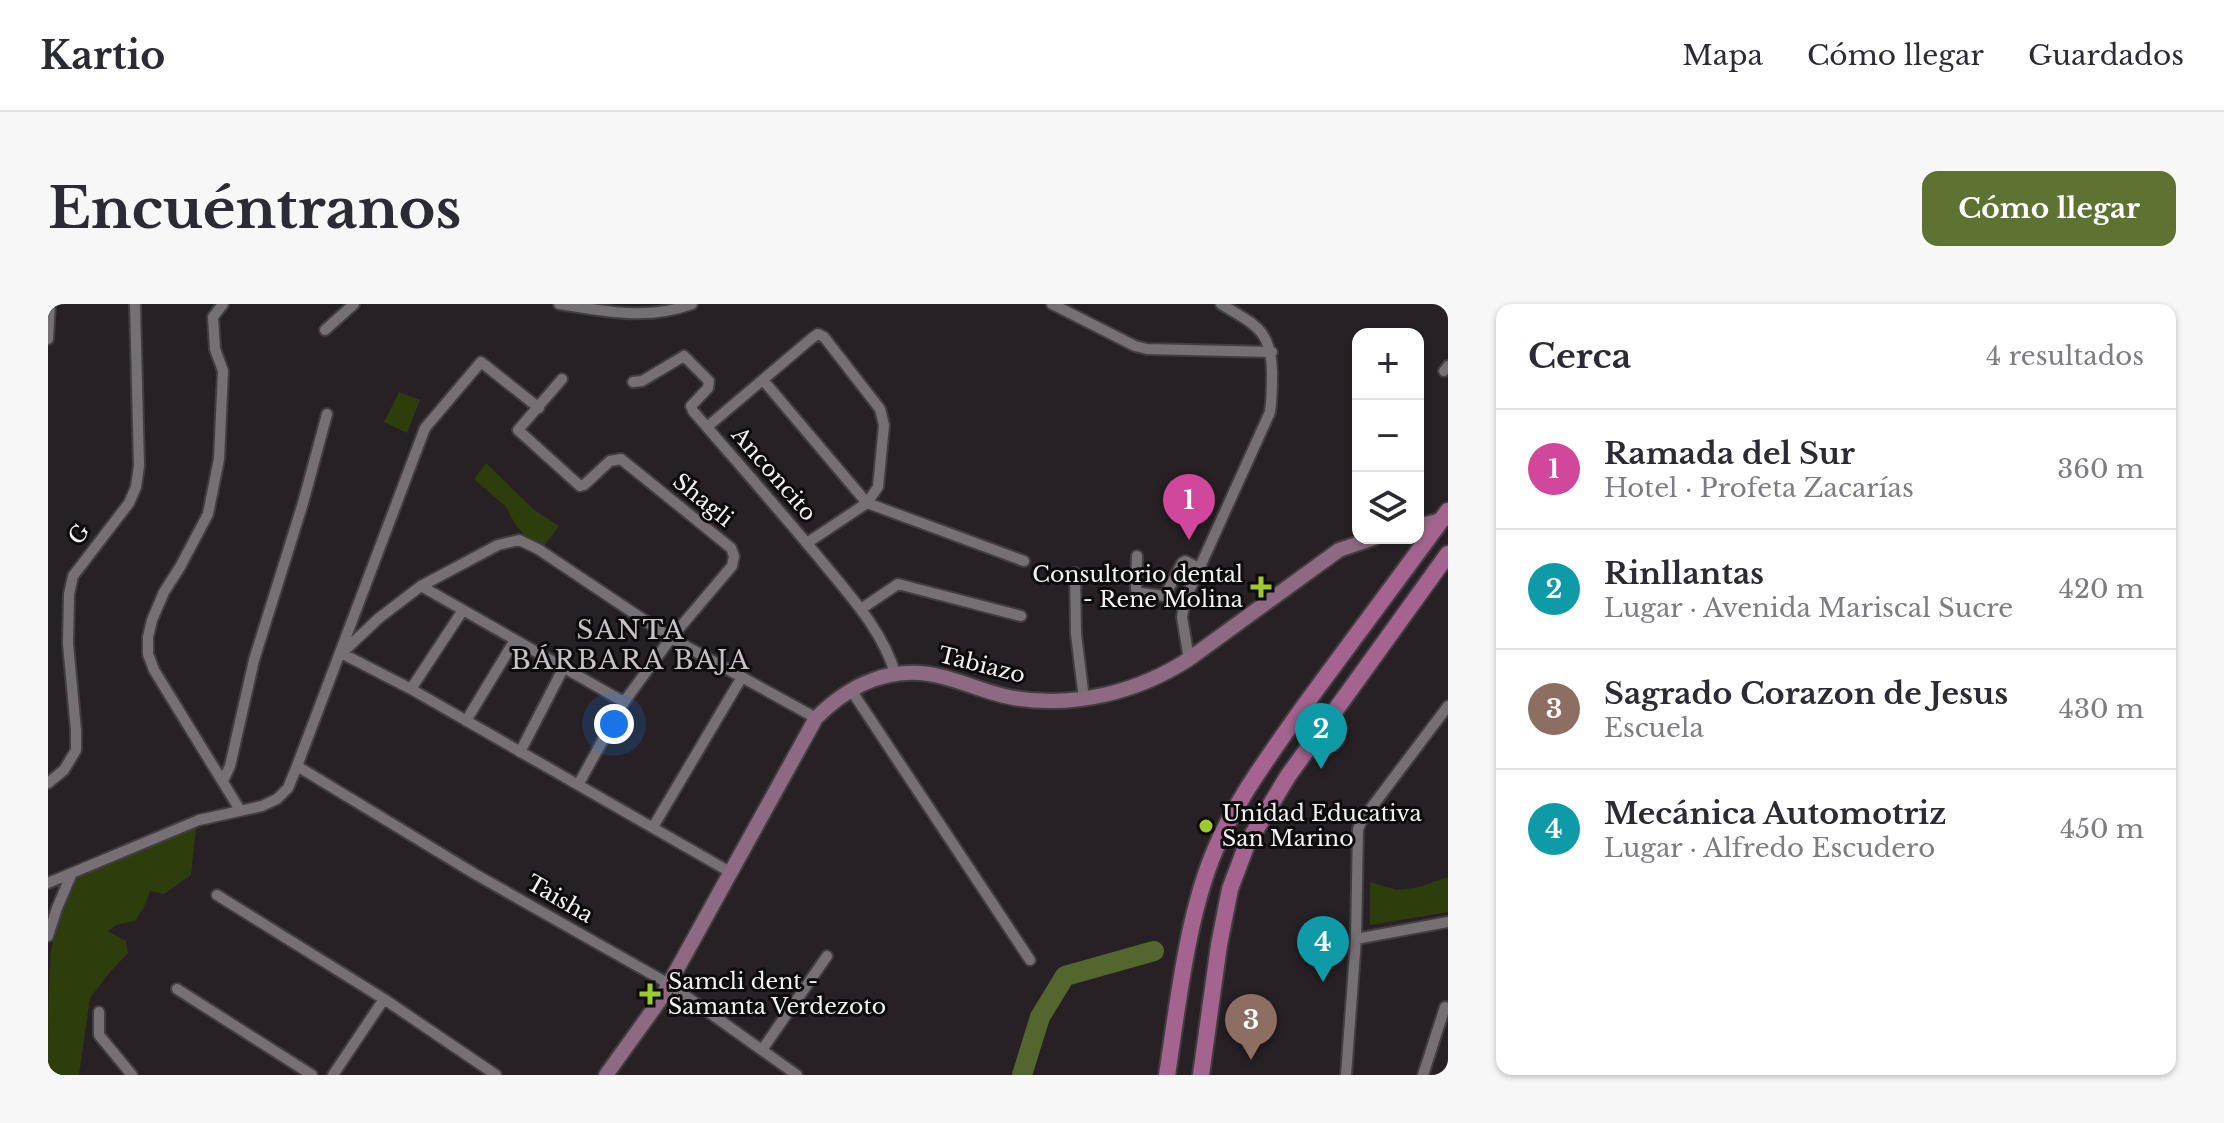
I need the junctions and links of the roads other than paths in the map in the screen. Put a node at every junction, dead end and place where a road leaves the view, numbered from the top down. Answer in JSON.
{"nodes":[{"id":1,"x":50,"y":304,"type":"edge"},
{"id":2,"x":135,"y":304,"type":"edge"},
{"id":3,"x":223,"y":304,"type":"edge"},
{"id":4,"x":354,"y":304,"type":"edge"},
{"id":5,"x":559,"y":304,"type":"edge"},
{"id":6,"x":692,"y":304,"type":"edge"},
{"id":7,"x":1052,"y":304,"type":"edge"},
{"id":8,"x":1221,"y":304,"type":"edge"},
{"id":9,"x":325,"y":330,"type":"dead end"},
{"id":10,"x":48,"y":339,"type":"edge"},
{"id":11,"x":1272,"y":352,"type":"junction"},
{"id":12,"x":562,"y":379,"type":"dead end"},
{"id":13,"x":763,"y":380,"type":"junction"},
{"id":14,"x":633,"y":382,"type":"dead end"},
{"id":15,"x":539,"y":408,"type":"junction"},
{"id":16,"x":327,"y":414,"type":"dead end"},
{"id":17,"x":707,"y":427,"type":"junction"},
{"id":18,"x":867,"y":503,"type":"junction"},
{"id":19,"x":1446,"y":517,"type":"edge"},
{"id":20,"x":1424,"y":524,"type":"edge"},
{"id":21,"x":807,"y":543,"type":"junction"},
{"id":22,"x":1356,"y":544,"type":"edge"},
{"id":23,"x":1448,"y":554,"type":"edge"},
{"id":24,"x":1137,"y":556,"type":"dead end"},
{"id":25,"x":1024,"y":561,"type":"dead end"},
{"id":26,"x":1199,"y":568,"type":"junction"},
{"id":27,"x":1075,"y":573,"type":"dead end"},
{"id":28,"x":421,"y":586,"type":"junction"},
{"id":29,"x":861,"y":609,"type":"junction"},
{"id":30,"x":463,"y":610,"type":"junction"},
{"id":31,"x":1021,"y":616,"type":"dead end"},
{"id":32,"x":671,"y":638,"type":"junction"},
{"id":33,"x":515,"y":640,"type":"junction"},
{"id":34,"x":341,"y":653,"type":"junction"},
{"id":35,"x":1189,"y":659,"type":"junction"},
{"id":36,"x":564,"y":667,"type":"junction"},
{"id":37,"x":895,"y":673,"type":"junction"},
{"id":38,"x":742,"y":677,"type":"junction"},
{"id":39,"x":411,"y":689,"type":"junction"},
{"id":40,"x":851,"y":690,"type":"junction"},
{"id":41,"x":1084,"y":699,"type":"junction"},
{"id":42,"x":624,"y":702,"type":"junction"},
{"id":43,"x":1448,"y":706,"type":"edge"},
{"id":44,"x":816,"y":718,"type":"junction"},
{"id":45,"x":466,"y":721,"type":"junction"},
{"id":46,"x":520,"y":752,"type":"junction"},
{"id":47,"x":297,"y":766,"type":"junction"},
{"id":48,"x":223,"y":781,"type":"junction"},
{"id":49,"x":48,"y":783,"type":"edge"},
{"id":50,"x":578,"y":785,"type":"junction"},
{"id":51,"x":240,"y":810,"type":"junction"},
{"id":52,"x":653,"y":827,"type":"junction"},
{"id":53,"x":730,"y":872,"type":"junction"},
{"id":54,"x":72,"y":873,"type":"junction"},
{"id":55,"x":48,"y":883,"type":"edge"},
{"id":56,"x":217,"y":895,"type":"dead end"},
{"id":57,"x":1448,"y":922,"type":"edge"},
{"id":58,"x":48,"y":936,"type":"edge"},
{"id":59,"x":1356,"y":939,"type":"junction"},
{"id":60,"x":827,"y":956,"type":"dead end"},
{"id":61,"x":1030,"y":960,"type":"dead end"},
{"id":62,"x":669,"y":984,"type":"junction"},
{"id":63,"x":177,"y":989,"type":"dead end"},
{"id":64,"x":384,"y":999,"type":"junction"},
{"id":65,"x":1445,"y":1007,"type":"dead end"},
{"id":66,"x":99,"y":1012,"type":"dead end"},
{"id":67,"x":762,"y":1050,"type":"junction"},
{"id":68,"x":132,"y":1075,"type":"edge"},
{"id":69,"x":312,"y":1075,"type":"edge"},
{"id":70,"x":333,"y":1075,"type":"edge"},
{"id":71,"x":496,"y":1075,"type":"edge"},
{"id":72,"x":606,"y":1075,"type":"edge"},
{"id":73,"x":797,"y":1075,"type":"edge"},
{"id":74,"x":1167,"y":1075,"type":"edge"},
{"id":75,"x":1201,"y":1075,"type":"edge"},
{"id":76,"x":1346,"y":1075,"type":"edge"},
{"id":77,"x":1423,"y":1075,"type":"edge"}],
"edges":[{"from":1,"to":10,"type":"street"},
{"from":2,"to":49,"type":"street","name":"G"},
{"from":3,"to":48,"type":"street"},
{"from":4,"to":9,"type":"street"},
{"from":5,"to":6,"type":"street"},
{"from":7,"to":11,"type":"street"},
{"from":8,"to":11,"type":"street"},
{"from":11,"to":26,"type":"street"},
{"from":12,"to":15,"type":"street","name":"Shagli"},
{"from":13,"to":17,"type":"street"},
{"from":13,"to":18,"type":"street"},
{"from":13,"to":18,"type":"street"},
{"from":14,"to":17,"type":"street","name":"Anconcito"},
{"from":15,"to":32,"type":"street","name":"Shagli"},
{"from":15,"to":34,"type":"street"},
{"from":16,"to":48,"type":"street"},
{"from":17,"to":21,"type":"street","name":"Anconcito"},
{"from":18,"to":21,"type":"street"},
{"from":18,"to":25,"type":"street"},
{"from":19,"to":20,"type":"street"},
{"from":19,"to":74,"type":"main road"},
{"from":21,"to":29,"type":"street","name":"Anconcito"},
{"from":22,"to":35,"type":"street","name":"Tabiazo"},
{"from":23,"to":75,"type":"main road"},
{"from":24,"to":26,"type":"street"},
{"from":26,"to":35,"type":"street"},
{"from":27,"to":41,"type":"street"},
{"from":28,"to":30,"type":"street"},
{"from":28,"to":32,"type":"street"},
{"from":28,"to":34,"type":"street"},
{"from":29,"to":31,"type":"street"},
{"from":29,"to":37,"type":"street","name":"Anconcito"},
{"from":30,"to":33,"type":"street"},
{"from":30,"to":39,"type":"street"},
{"from":32,"to":38,"type":"street"},
{"from":32,"to":42,"type":"street","name":"Shagli"},
{"from":33,"to":36,"type":"street"},
{"from":33,"to":45,"type":"street"},
{"from":34,"to":39,"type":"street"},
{"from":34,"to":47,"type":"street"},
{"from":35,"to":41,"type":"street","name":"Tabiazo"},
{"from":36,"to":42,"type":"street"},
{"from":36,"to":46,"type":"street"},
{"from":37,"to":40,"type":"street","name":"Tabiazo"},
{"from":37,"to":41,"type":"street","name":"Tabiazo"},
{"from":38,"to":44,"type":"street"},
{"from":38,"to":52,"type":"street"},
{"from":39,"to":45,"type":"street"},
{"from":40,"to":44,"type":"street","name":"Tabiazo"},
{"from":40,"to":61,"type":"street"},
{"from":42,"to":50,"type":"street","name":"Shagli"},
{"from":43,"to":59,"type":"street"},
{"from":44,"to":53,"type":"street","name":"Tabiazo"},
{"from":45,"to":46,"type":"street"},
{"from":46,"to":50,"type":"street"},
{"from":47,"to":51,"type":"street"},
{"from":47,"to":62,"type":"street","name":"Taisha"},
{"from":48,"to":51,"type":"street"},
{"from":50,"to":52,"type":"street"},
{"from":51,"to":54,"type":"street"},
{"from":52,"to":53,"type":"street"},
{"from":53,"to":62,"type":"street","name":"Tabiazo"},
{"from":54,"to":55,"type":"street"},
{"from":54,"to":58,"type":"street"},
{"from":56,"to":64,"type":"street"},
{"from":57,"to":59,"type":"street"},
{"from":59,"to":76,"type":"street"},
{"from":60,"to":67,"type":"street"},
{"from":62,"to":67,"type":"street","name":"Taisha"},
{"from":62,"to":72,"type":"street","name":"Tabiazo"},
{"from":63,"to":69,"type":"street"},
{"from":64,"to":70,"type":"street"},
{"from":64,"to":71,"type":"street"},
{"from":65,"to":77,"type":"street"},
{"from":66,"to":68,"type":"street"},
{"from":67,"to":73,"type":"street","name":"Taisha"}]}
